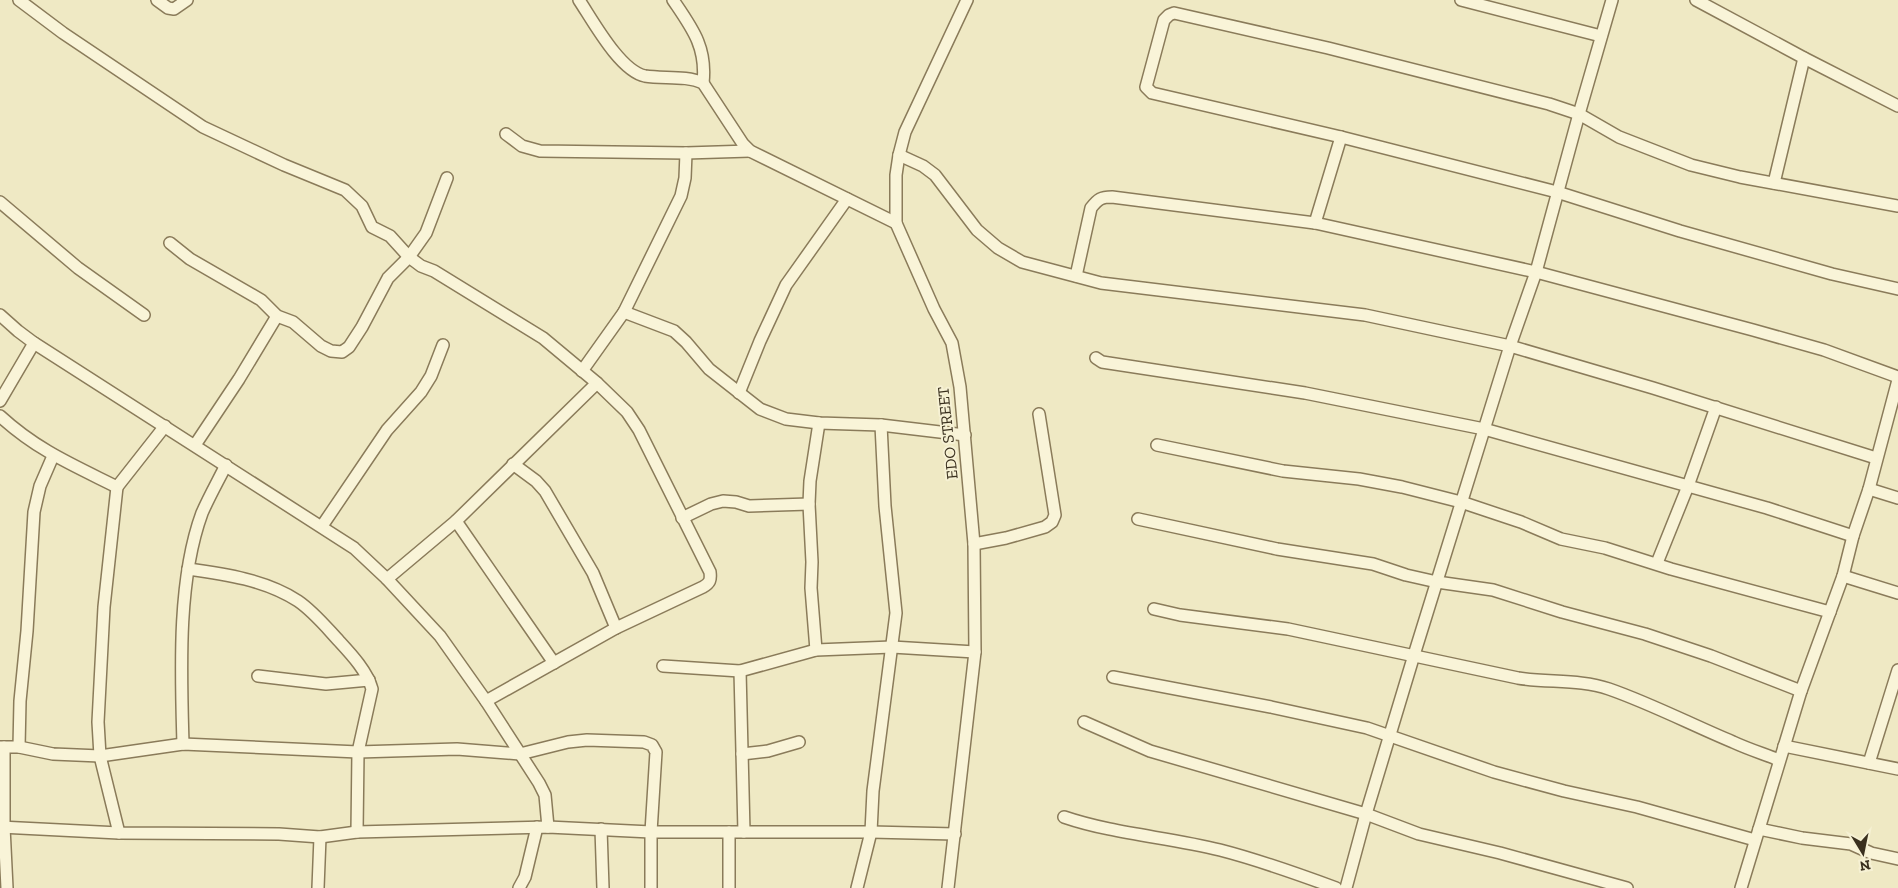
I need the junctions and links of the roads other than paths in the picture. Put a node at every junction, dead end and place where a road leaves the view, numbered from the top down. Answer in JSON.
{"nodes":[{"id":1,"x":19,"y":0,"type":"edge"},
{"id":2,"x":157,"y":0,"type":"edge"},
{"id":3,"x":187,"y":0,"type":"edge"},
{"id":4,"x":579,"y":0,"type":"edge"},
{"id":5,"x":673,"y":0,"type":"edge"},
{"id":6,"x":967,"y":0,"type":"edge"},
{"id":7,"x":1461,"y":0,"type":"edge"},
{"id":8,"x":1612,"y":0,"type":"edge"},
{"id":9,"x":1696,"y":0,"type":"edge"},
{"id":10,"x":1601,"y":36,"type":"junction"},
{"id":11,"x":1804,"y":58,"type":"junction"},
{"id":12,"x":703,"y":83,"type":"junction"},
{"id":13,"x":1898,"y":106,"type":"edge"},
{"id":14,"x":1578,"y":114,"type":"junction"},
{"id":15,"x":506,"y":134,"type":"dead end"},
{"id":16,"x":1341,"y":138,"type":"junction"},
{"id":17,"x":750,"y":151,"type":"junction"},
{"id":18,"x":686,"y":153,"type":"junction"},
{"id":19,"x":899,"y":155,"type":"junction"},
{"id":20,"x":447,"y":178,"type":"dead end"},
{"id":21,"x":1774,"y":183,"type":"junction"},
{"id":22,"x":1557,"y":192,"type":"junction"},
{"id":23,"x":847,"y":199,"type":"junction"},
{"id":24,"x":0,"y":202,"type":"edge"},
{"id":25,"x":1898,"y":206,"type":"edge"},
{"id":26,"x":896,"y":223,"type":"junction"},
{"id":27,"x":1315,"y":223,"type":"junction"},
{"id":28,"x":170,"y":243,"type":"dead end"},
{"id":29,"x":409,"y":257,"type":"junction"},
{"id":30,"x":1536,"y":272,"type":"junction"},
{"id":31,"x":1076,"y":276,"type":"junction"},
{"id":32,"x":1898,"y":290,"type":"edge"},
{"id":33,"x":624,"y":312,"type":"junction"},
{"id":34,"x":0,"y":316,"type":"edge"},
{"id":35,"x":144,"y":316,"type":"dead end"},
{"id":36,"x":277,"y":316,"type":"junction"},
{"id":37,"x":34,"y":343,"type":"junction"},
{"id":38,"x":443,"y":345,"type":"dead end"},
{"id":39,"x":1510,"y":346,"type":"junction"},
{"id":40,"x":1096,"y":358,"type":"dead end"},
{"id":41,"x":582,"y":371,"type":"junction"},
{"id":42,"x":1898,"y":378,"type":"edge"},
{"id":43,"x":597,"y":383,"type":"junction"},
{"id":44,"x":739,"y":393,"type":"junction"},
{"id":45,"x":0,"y":401,"type":"edge"},
{"id":46,"x":1716,"y":407,"type":"junction"},
{"id":47,"x":1039,"y":414,"type":"dead end"},
{"id":48,"x":0,"y":416,"type":"edge"},
{"id":49,"x":819,"y":423,"type":"junction"},
{"id":50,"x":881,"y":425,"type":"junction"},
{"id":51,"x":165,"y":426,"type":"junction"},
{"id":52,"x":1484,"y":429,"type":"junction"},
{"id":53,"x":965,"y":435,"type":"junction"},
{"id":54,"x":195,"y":445,"type":"junction"},
{"id":55,"x":1157,"y":445,"type":"dead end"},
{"id":56,"x":53,"y":456,"type":"junction"},
{"id":57,"x":1876,"y":458,"type":"junction"},
{"id":58,"x":513,"y":464,"type":"junction"},
{"id":59,"x":226,"y":465,"type":"junction"},
{"id":60,"x":1688,"y":486,"type":"junction"},
{"id":61,"x":117,"y":487,"type":"junction"},
{"id":62,"x":1869,"y":489,"type":"junction"},
{"id":63,"x":1898,"y":498,"type":"edge"},
{"id":64,"x":1462,"y":502,"type":"junction"},
{"id":65,"x":809,"y":504,"type":"junction"},
{"id":66,"x":682,"y":518,"type":"junction"},
{"id":67,"x":1138,"y":519,"type":"dead end"},
{"id":68,"x":456,"y":522,"type":"junction"},
{"id":69,"x":322,"y":526,"type":"junction"},
{"id":70,"x":1853,"y":536,"type":"junction"},
{"id":71,"x":974,"y":544,"type":"junction"},
{"id":72,"x":1657,"y":563,"type":"junction"},
{"id":73,"x":188,"y":569,"type":"junction"},
{"id":74,"x":1843,"y":576,"type":"junction"},
{"id":75,"x":387,"y":580,"type":"junction"},
{"id":76,"x":1437,"y":582,"type":"junction"},
{"id":77,"x":1898,"y":593,"type":"edge"},
{"id":78,"x":1154,"y":609,"type":"dead end"},
{"id":79,"x":1830,"y":612,"type":"junction"},
{"id":80,"x":616,"y":628,"type":"junction"},
{"id":81,"x":892,"y":647,"type":"junction"},
{"id":82,"x":816,"y":650,"type":"junction"},
{"id":83,"x":975,"y":652,"type":"junction"},
{"id":84,"x":1414,"y":656,"type":"junction"},
{"id":85,"x":554,"y":663,"type":"junction"},
{"id":86,"x":663,"y":666,"type":"dead end"},
{"id":87,"x":740,"y":671,"type":"junction"},
{"id":88,"x":1898,"y":673,"type":"edge"},
{"id":89,"x":258,"y":676,"type":"dead end"},
{"id":90,"x":1113,"y":677,"type":"dead end"},
{"id":91,"x":369,"y":680,"type":"junction"},
{"id":92,"x":1801,"y":691,"type":"junction"},
{"id":93,"x":486,"y":701,"type":"junction"},
{"id":94,"x":1084,"y":722,"type":"dead end"},
{"id":95,"x":1389,"y":736,"type":"junction"},
{"id":96,"x":799,"y":742,"type":"dead end"},
{"id":97,"x":183,"y":744,"type":"junction"},
{"id":98,"x":1784,"y":746,"type":"junction"},
{"id":99,"x":2,"y":747,"type":"edge"},
{"id":100,"x":19,"y":747,"type":"junction"},
{"id":101,"x":358,"y":752,"type":"junction"},
{"id":102,"x":520,"y":754,"type":"junction"},
{"id":103,"x":742,"y":754,"type":"junction"},
{"id":104,"x":100,"y":756,"type":"junction"},
{"id":105,"x":1779,"y":760,"type":"junction"},
{"id":106,"x":1869,"y":763,"type":"junction"},
{"id":107,"x":1898,"y":769,"type":"edge"},
{"id":108,"x":1366,"y":814,"type":"junction"},
{"id":109,"x":1064,"y":818,"type":"dead end"},
{"id":110,"x":2,"y":827,"type":"edge"},
{"id":111,"x":542,"y":827,"type":"junction"},
{"id":112,"x":601,"y":830,"type":"junction"},
{"id":113,"x":357,"y":832,"type":"junction"},
{"id":114,"x":651,"y":832,"type":"junction"},
{"id":115,"x":729,"y":832,"type":"junction"},
{"id":116,"x":744,"y":832,"type":"junction"},
{"id":117,"x":871,"y":832,"type":"junction"},
{"id":118,"x":119,"y":833,"type":"junction"},
{"id":119,"x":956,"y":834,"type":"junction"},
{"id":120,"x":1757,"y":834,"type":"junction"},
{"id":121,"x":320,"y":837,"type":"junction"},
{"id":122,"x":1898,"y":859,"type":"edge"},
{"id":123,"x":8,"y":888,"type":"edge"},
{"id":124,"x":318,"y":888,"type":"edge"},
{"id":125,"x":519,"y":888,"type":"edge"},
{"id":126,"x":603,"y":888,"type":"edge"},
{"id":127,"x":651,"y":888,"type":"edge"},
{"id":128,"x":729,"y":888,"type":"edge"},
{"id":129,"x":857,"y":888,"type":"edge"},
{"id":130,"x":948,"y":888,"type":"edge"},
{"id":131,"x":1336,"y":888,"type":"edge"},
{"id":132,"x":1346,"y":888,"type":"edge"},
{"id":133,"x":1627,"y":888,"type":"edge"},
{"id":134,"x":1741,"y":888,"type":"edge"}],
"edges":[{"from":1,"to":29,"type":"street"},
{"from":2,"to":3,"type":"street"},
{"from":4,"to":12,"type":"street"},
{"from":5,"to":12,"type":"street"},
{"from":6,"to":19,"type":"street","name":"EDO STREET"},
{"from":7,"to":10,"type":"street"},
{"from":8,"to":10,"type":"street"},
{"from":9,"to":11,"type":"street"},
{"from":10,"to":14,"type":"street"},
{"from":11,"to":13,"type":"street"},
{"from":11,"to":21,"type":"street"},
{"from":12,"to":17,"type":"street"},
{"from":14,"to":16,"type":"street"},
{"from":14,"to":21,"type":"street"},
{"from":14,"to":22,"type":"street"},
{"from":15,"to":18,"type":"street"},
{"from":16,"to":22,"type":"street"},
{"from":16,"to":27,"type":"street"},
{"from":17,"to":18,"type":"street"},
{"from":17,"to":23,"type":"street"},
{"from":18,"to":33,"type":"street"},
{"from":19,"to":26,"type":"street","name":"EDO STREET"},
{"from":19,"to":31,"type":"street"},
{"from":20,"to":29,"type":"street"},
{"from":21,"to":25,"type":"street"},
{"from":22,"to":30,"type":"street"},
{"from":22,"to":32,"type":"street"},
{"from":23,"to":26,"type":"street"},
{"from":23,"to":44,"type":"street"},
{"from":24,"to":35,"type":"street"},
{"from":26,"to":53,"type":"street","name":"EDO STREET"},
{"from":27,"to":30,"type":"street"},
{"from":27,"to":31,"type":"street"},
{"from":28,"to":36,"type":"street"},
{"from":29,"to":36,"type":"street"},
{"from":29,"to":41,"type":"street"},
{"from":30,"to":39,"type":"street"},
{"from":30,"to":42,"type":"street"},
{"from":31,"to":39,"type":"street"},
{"from":33,"to":41,"type":"street"},
{"from":33,"to":44,"type":"street"},
{"from":34,"to":37,"type":"street"},
{"from":36,"to":54,"type":"street"},
{"from":37,"to":45,"type":"street"},
{"from":37,"to":51,"type":"street"},
{"from":38,"to":69,"type":"street"},
{"from":39,"to":46,"type":"street"},
{"from":39,"to":52,"type":"street"},
{"from":40,"to":52,"type":"street"},
{"from":41,"to":43,"type":"street"},
{"from":42,"to":57,"type":"street"},
{"from":43,"to":58,"type":"street"},
{"from":43,"to":66,"type":"street"},
{"from":44,"to":49,"type":"street"},
{"from":46,"to":57,"type":"street"},
{"from":46,"to":60,"type":"street"},
{"from":47,"to":71,"type":"street"},
{"from":48,"to":56,"type":"street"},
{"from":49,"to":50,"type":"street"},
{"from":49,"to":65,"type":"street"},
{"from":50,"to":53,"type":"street"},
{"from":50,"to":81,"type":"street"},
{"from":51,"to":54,"type":"street"},
{"from":51,"to":61,"type":"street"},
{"from":52,"to":60,"type":"street"},
{"from":52,"to":64,"type":"street"},
{"from":53,"to":71,"type":"street","name":"EDO STREET"},
{"from":54,"to":59,"type":"street"},
{"from":55,"to":64,"type":"street"},
{"from":56,"to":61,"type":"street"},
{"from":56,"to":100,"type":"street"},
{"from":57,"to":62,"type":"street"},
{"from":58,"to":68,"type":"street"},
{"from":58,"to":80,"type":"street"},
{"from":59,"to":69,"type":"street"},
{"from":59,"to":73,"type":"street"},
{"from":60,"to":70,"type":"street"},
{"from":60,"to":72,"type":"street"},
{"from":61,"to":104,"type":"street"},
{"from":62,"to":63,"type":"street"},
{"from":62,"to":70,"type":"street"},
{"from":64,"to":72,"type":"street"},
{"from":64,"to":76,"type":"street"},
{"from":65,"to":66,"type":"street"},
{"from":65,"to":82,"type":"street"},
{"from":66,"to":80,"type":"street"},
{"from":67,"to":76,"type":"street"},
{"from":68,"to":75,"type":"street"},
{"from":68,"to":85,"type":"street"},
{"from":69,"to":75,"type":"street"},
{"from":70,"to":74,"type":"street"},
{"from":71,"to":83,"type":"street","name":"EDO STREET"},
{"from":72,"to":79,"type":"street"},
{"from":73,"to":91,"type":"street"},
{"from":73,"to":97,"type":"street"},
{"from":74,"to":77,"type":"street"},
{"from":74,"to":79,"type":"street"},
{"from":75,"to":93,"type":"street"},
{"from":76,"to":84,"type":"street"},
{"from":76,"to":92,"type":"street"},
{"from":78,"to":84,"type":"street"},
{"from":79,"to":92,"type":"street"},
{"from":80,"to":85,"type":"street"},
{"from":81,"to":82,"type":"street"},
{"from":81,"to":83,"type":"street"},
{"from":81,"to":117,"type":"street"},
{"from":82,"to":87,"type":"street"},
{"from":83,"to":119,"type":"street","name":"EDO STREET"},
{"from":84,"to":95,"type":"street"},
{"from":84,"to":105,"type":"street"},
{"from":85,"to":93,"type":"street"},
{"from":86,"to":87,"type":"street"},
{"from":87,"to":103,"type":"street"},
{"from":88,"to":106,"type":"street"},
{"from":89,"to":91,"type":"street"},
{"from":90,"to":95,"type":"street"},
{"from":91,"to":101,"type":"street"},
{"from":92,"to":98,"type":"street"},
{"from":93,"to":102,"type":"street"},
{"from":94,"to":108,"type":"street"},
{"from":95,"to":108,"type":"street"},
{"from":95,"to":120,"type":"street"},
{"from":96,"to":103,"type":"street"},
{"from":97,"to":101,"type":"street"},
{"from":97,"to":104,"type":"street"},
{"from":98,"to":105,"type":"street"},
{"from":98,"to":106,"type":"street"},
{"from":99,"to":100,"type":"street"},
{"from":99,"to":110,"type":"street"},
{"from":100,"to":104,"type":"street"},
{"from":101,"to":102,"type":"street"},
{"from":101,"to":113,"type":"street"},
{"from":102,"to":111,"type":"street"},
{"from":102,"to":114,"type":"street"},
{"from":103,"to":116,"type":"street"},
{"from":104,"to":118,"type":"street"},
{"from":105,"to":120,"type":"street"},
{"from":106,"to":107,"type":"street"},
{"from":108,"to":132,"type":"street"},
{"from":108,"to":133,"type":"street"},
{"from":109,"to":131,"type":"street"},
{"from":110,"to":118,"type":"street"},
{"from":110,"to":123,"type":"street"},
{"from":111,"to":112,"type":"street"},
{"from":111,"to":113,"type":"street"},
{"from":111,"to":125,"type":"street"},
{"from":112,"to":114,"type":"street"},
{"from":112,"to":126,"type":"street"},
{"from":113,"to":121,"type":"street"},
{"from":114,"to":115,"type":"street"},
{"from":114,"to":127,"type":"street"},
{"from":115,"to":116,"type":"street"},
{"from":115,"to":128,"type":"street"},
{"from":116,"to":117,"type":"street"},
{"from":117,"to":119,"type":"street"},
{"from":117,"to":129,"type":"street"},
{"from":118,"to":121,"type":"street"},
{"from":119,"to":130,"type":"street","name":"EDO STREET"},
{"from":120,"to":122,"type":"street"},
{"from":120,"to":134,"type":"street"},
{"from":121,"to":124,"type":"street"}]}
